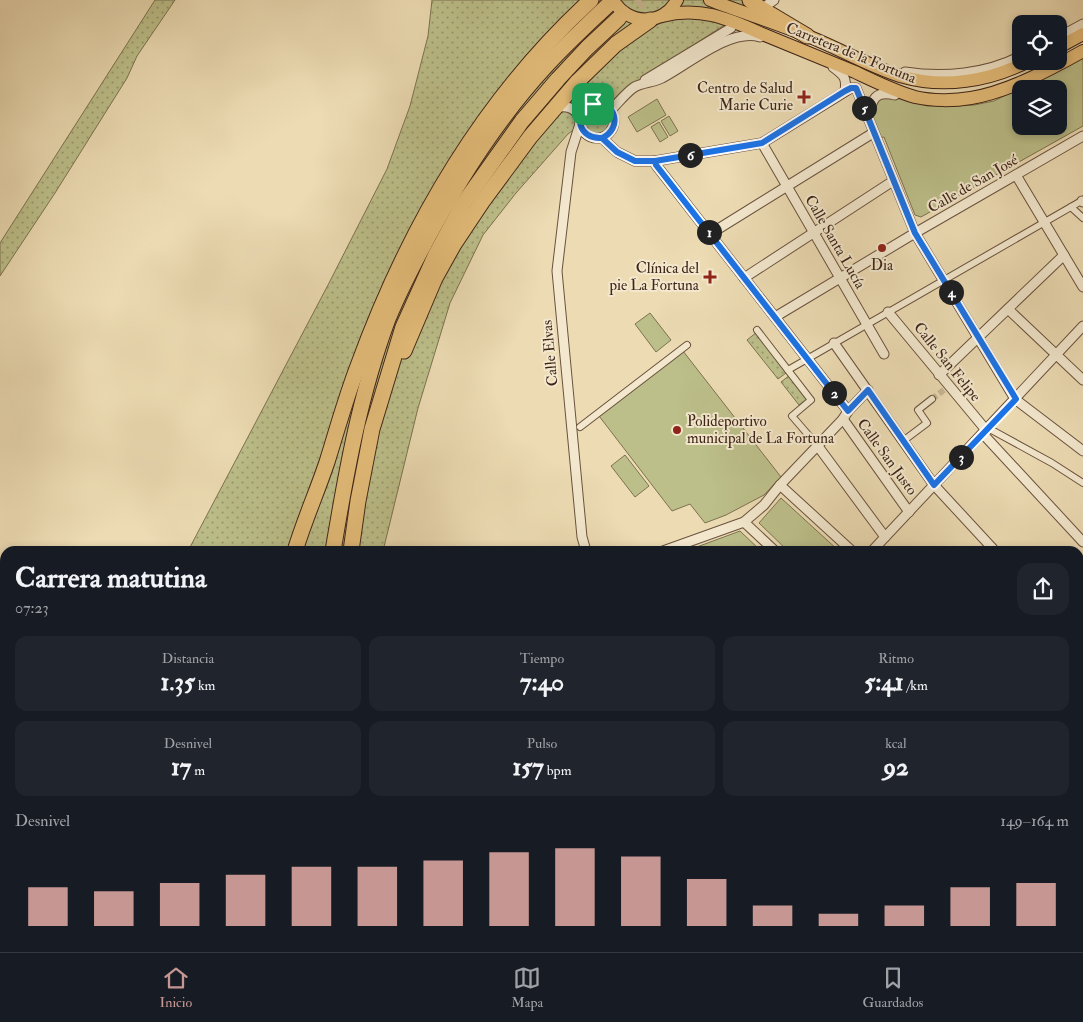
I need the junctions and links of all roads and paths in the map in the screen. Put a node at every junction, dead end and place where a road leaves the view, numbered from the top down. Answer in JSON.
{"nodes":[{"id":1,"x":677,"y":0,"type":"edge"},
{"id":2,"x":710,"y":0,"type":"edge"},
{"id":3,"x":750,"y":0,"type":"edge"},
{"id":4,"x":588,"y":2,"type":"edge"},
{"id":5,"x":610,"y":2,"type":"edge"},
{"id":6,"x":619,"y":18,"type":"tunnel mouth"},
{"id":7,"x":656,"y":18,"type":"junction"},
{"id":8,"x":1083,"y":24,"type":"edge"},
{"id":9,"x":731,"y":28,"type":"dead end"},
{"id":10,"x":1067,"y":33,"type":"edge"},
{"id":11,"x":1083,"y":34,"type":"edge"},
{"id":12,"x":808,"y":36,"type":"junction"},
{"id":13,"x":785,"y":43,"type":"junction"},
{"id":14,"x":1067,"y":43,"type":"edge"},
{"id":15,"x":1083,"y":51,"type":"edge"},
{"id":16,"x":818,"y":57,"type":"junction"},
{"id":17,"x":1012,"y":60,"type":"edge"},
{"id":18,"x":1012,"y":68,"type":"edge"},
{"id":19,"x":884,"y":69,"type":"junction"},
{"id":20,"x":578,"y":81,"type":"junction"},
{"id":21,"x":634,"y":87,"type":"junction"},
{"id":22,"x":848,"y":90,"type":"junction"},
{"id":23,"x":915,"y":97,"type":"junction"},
{"id":24,"x":593,"y":104,"type":"junction"},
{"id":25,"x":554,"y":108,"type":"junction"},
{"id":26,"x":611,"y":110,"type":"junction"},
{"id":27,"x":868,"y":119,"type":"junction"},
{"id":28,"x":580,"y":121,"type":"junction"},
{"id":29,"x":873,"y":133,"type":"junction"},
{"id":30,"x":590,"y":136,"type":"junction"},
{"id":31,"x":1083,"y":136,"type":"edge"},
{"id":32,"x":602,"y":138,"type":"junction"},
{"id":33,"x":762,"y":143,"type":"junction"},
{"id":34,"x":571,"y":152,"type":"junction"},
{"id":35,"x":655,"y":161,"type":"junction"},
{"id":36,"x":1016,"y":176,"type":"junction"},
{"id":37,"x":893,"y":181,"type":"junction"},
{"id":38,"x":788,"y":186,"type":"junction"},
{"id":39,"x":1083,"y":201,"type":"edge"},
{"id":40,"x":1071,"y":207,"type":"junction"},
{"id":41,"x":1083,"y":218,"type":"edge"},
{"id":42,"x":1044,"y":223,"type":"junction"},
{"id":43,"x":813,"y":233,"type":"junction"},
{"id":44,"x":915,"y":233,"type":"junction"},
{"id":45,"x":710,"y":234,"type":"junction"},
{"id":46,"x":1064,"y":255,"type":"junction"},
{"id":47,"x":744,"y":278,"type":"junction"},
{"id":48,"x":840,"y":278,"type":"junction"},
{"id":49,"x":943,"y":279,"type":"junction"},
{"id":50,"x":1083,"y":287,"type":"edge"},
{"id":51,"x":1008,"y":309,"type":"junction"},
{"id":52,"x":888,"y":312,"type":"junction"},
{"id":53,"x":775,"y":317,"type":"junction"},
{"id":54,"x":388,"y":320,"type":"junction"},
{"id":55,"x":866,"y":324,"type":"junction"},
{"id":56,"x":1083,"y":326,"type":"edge"},
{"id":57,"x":757,"y":330,"type":"dead end"},
{"id":58,"x":979,"y":338,"type":"junction"},
{"id":59,"x":834,"y":343,"type":"junction"},
{"id":60,"x":687,"y":345,"type":"dead end"},
{"id":61,"x":884,"y":354,"type":"dead end"},
{"id":62,"x":1057,"y":355,"type":"junction"},
{"id":63,"x":808,"y":359,"type":"junction"},
{"id":64,"x":788,"y":370,"type":"junction"},
{"id":65,"x":940,"y":375,"type":"junction"},
{"id":66,"x":1083,"y":380,"type":"edge"},
{"id":67,"x":868,"y":390,"type":"junction"},
{"id":68,"x":932,"y":399,"type":"tunnel mouth"},
{"id":69,"x":1016,"y":399,"type":"junction"},
{"id":70,"x":848,"y":411,"type":"junction"},
{"id":71,"x":843,"y":419,"type":"junction"},
{"id":72,"x":580,"y":427,"type":"dead end"},
{"id":73,"x":372,"y":429,"type":"junction"},
{"id":74,"x":985,"y":431,"type":"junction"},
{"id":75,"x":903,"y":441,"type":"junction"},
{"id":76,"x":817,"y":446,"type":"junction"},
{"id":77,"x":1083,"y":451,"type":"edge"},
{"id":78,"x":326,"y":464,"type":"junction"},
{"id":79,"x":1083,"y":482,"type":"edge"},
{"id":80,"x":780,"y":485,"type":"junction"},
{"id":81,"x":934,"y":485,"type":"junction"},
{"id":82,"x":910,"y":512,"type":"junction"},
{"id":83,"x":744,"y":522,"type":"junction"},
{"id":84,"x":885,"y":537,"type":"junction"},
{"id":85,"x":1083,"y":542,"type":"edge"},
{"id":86,"x":297,"y":546,"type":"edge"},
{"id":87,"x":334,"y":546,"type":"edge"},
{"id":88,"x":352,"y":546,"type":"edge"},
{"id":89,"x":585,"y":546,"type":"edge"},
{"id":90,"x":677,"y":546,"type":"edge"},
{"id":91,"x":770,"y":546,"type":"edge"},
{"id":92,"x":847,"y":546,"type":"edge"},
{"id":93,"x":877,"y":546,"type":"edge"},
{"id":94,"x":990,"y":546,"type":"edge"}],
"edges":[{"from":1,"to":7,"type":"main road"},
{"from":2,"to":12,"type":"main road","name":"Carretera de la Fortuna"},
{"from":3,"to":12,"type":"highway"},
{"from":4,"to":78,"type":"highway"},
{"from":5,"to":7,"type":"main road"},
{"from":5,"to":54,"type":"highway"},
{"from":6,"to":73,"type":"highway"},
{"from":7,"to":13,"type":"main road","name":"Carretera de la Fortuna"},
{"from":7,"to":20,"type":"highway"},
{"from":8,"to":10,"type":"street"},
{"from":9,"to":21,"type":"street"},
{"from":11,"to":14,"type":"main road"},
{"from":12,"to":19,"type":"main road","name":"Carretera de la Fortuna"},
{"from":13,"to":16,"type":"main road","name":"Carretera de la Fortuna"},
{"from":13,"to":21,"type":"street"},
{"from":15,"to":23,"type":"main road","name":"Carretera de la Fortuna"},
{"from":16,"to":22,"type":"street"},
{"from":16,"to":23,"type":"main road","name":"Carretera de la Fortuna"},
{"from":17,"to":19,"type":"street"},
{"from":18,"to":19,"type":"main road","name":"Carretera de la Fortuna"},
{"from":20,"to":24,"type":"street"},
{"from":20,"to":25,"type":"highway"},
{"from":21,"to":26,"type":"street"},
{"from":22,"to":27,"type":"street"},
{"from":22,"to":33,"type":"street"},
{"from":23,"to":27,"type":"street"},
{"from":24,"to":26,"type":"street"},
{"from":24,"to":28,"type":"street"},
{"from":25,"to":28,"type":"street"},
{"from":25,"to":73,"type":"highway"},
{"from":26,"to":32,"type":"street"},
{"from":27,"to":29,"type":"street"},
{"from":28,"to":30,"type":"street"},
{"from":28,"to":34,"type":"street","name":"Calle Elvas"},
{"from":29,"to":37,"type":"street"},
{"from":29,"to":38,"type":"street"},
{"from":30,"to":32,"type":"street"},
{"from":30,"to":34,"type":"street"},
{"from":31,"to":36,"type":"street","name":"Calle de San José"},
{"from":32,"to":35,"type":"street"},
{"from":33,"to":35,"type":"street"},
{"from":33,"to":38,"type":"street","name":"Calle Santa Lucía"},
{"from":34,"to":89,"type":"street","name":"Calle Elvas"},
{"from":35,"to":45,"type":"street"},
{"from":36,"to":42,"type":"street"},
{"from":36,"to":44,"type":"street","name":"Calle de San José"},
{"from":37,"to":43,"type":"street"},
{"from":37,"to":44,"type":"street"},
{"from":38,"to":43,"type":"street","name":"Calle Santa Lucía"},
{"from":38,"to":45,"type":"street"},
{"from":39,"to":40,"type":"street"},
{"from":40,"to":41,"type":"street"},
{"from":40,"to":42,"type":"street"},
{"from":42,"to":46,"type":"street"},
{"from":42,"to":49,"type":"street"},
{"from":43,"to":47,"type":"street"},
{"from":43,"to":48,"type":"street","name":"Calle Santa Lucía"},
{"from":44,"to":48,"type":"street","name":"Calle de San José"},
{"from":44,"to":49,"type":"street"},
{"from":45,"to":47,"type":"street"},
{"from":46,"to":50,"type":"street"},
{"from":46,"to":51,"type":"street"},
{"from":47,"to":53,"type":"street"},
{"from":48,"to":53,"type":"street","name":"Calle de San José"},
{"from":48,"to":55,"type":"street","name":"Calle Santa Lucía"},
{"from":49,"to":52,"type":"street"},
{"from":49,"to":58,"type":"street"},
{"from":51,"to":58,"type":"street"},
{"from":51,"to":62,"type":"street"},
{"from":52,"to":55,"type":"street"},
{"from":52,"to":65,"type":"street","name":"Calle San Felipe"},
{"from":53,"to":63,"type":"street"},
{"from":54,"to":78,"type":"highway"},
{"from":54,"to":87,"type":"highway"},
{"from":55,"to":59,"type":"street"},
{"from":55,"to":61,"type":"street","name":"Calle Santa Lucía"},
{"from":56,"to":62,"type":"street"},
{"from":57,"to":64,"type":"street"},
{"from":58,"to":65,"type":"street"},
{"from":58,"to":69,"type":"street"},
{"from":59,"to":63,"type":"street"},
{"from":59,"to":67,"type":"street"},
{"from":60,"to":72,"type":"street"},
{"from":62,"to":66,"type":"street"},
{"from":62,"to":69,"type":"street"},
{"from":63,"to":64,"type":"street"},
{"from":63,"to":70,"type":"street"},
{"from":64,"to":76,"type":"street"},
{"from":65,"to":74,"type":"street","name":"Calle San Felipe"},
{"from":67,"to":70,"type":"street"},
{"from":67,"to":75,"type":"street"},
{"from":68,"to":75,"type":"street"},
{"from":69,"to":74,"type":"street"},
{"from":69,"to":77,"type":"street"},
{"from":70,"to":71,"type":"street"},
{"from":71,"to":76,"type":"street"},
{"from":71,"to":82,"type":"street","name":"Calle San Justo"},
{"from":73,"to":88,"type":"highway"},
{"from":74,"to":79,"type":"street"},
{"from":74,"to":81,"type":"street"},
{"from":74,"to":85,"type":"street","name":"Calle San Felipe"},
{"from":75,"to":81,"type":"street"},
{"from":76,"to":80,"type":"street"},
{"from":76,"to":84,"type":"street"},
{"from":78,"to":86,"type":"highway"},
{"from":80,"to":83,"type":"street"},
{"from":80,"to":92,"type":"street"},
{"from":81,"to":82,"type":"street"},
{"from":81,"to":94,"type":"street"},
{"from":82,"to":84,"type":"street"},
{"from":83,"to":90,"type":"street"},
{"from":83,"to":91,"type":"street"},
{"from":84,"to":93,"type":"street"}]}
